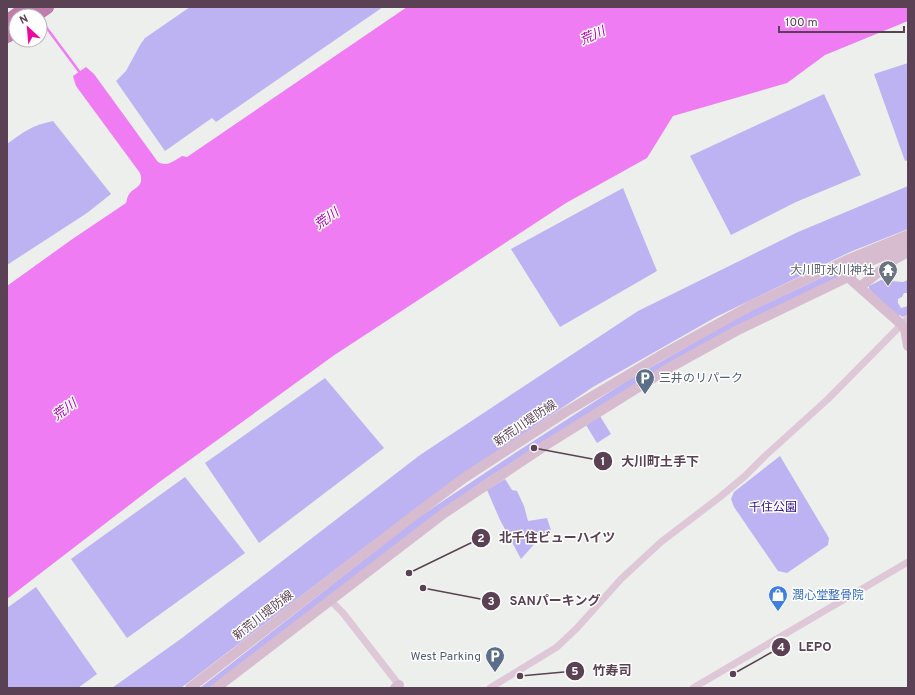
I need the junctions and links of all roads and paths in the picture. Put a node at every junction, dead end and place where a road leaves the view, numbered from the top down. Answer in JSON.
{"nodes":[{"id":1,"x":16,"y":7,"type":"edge"},
{"id":2,"x":27,"y":7,"type":"edge"},
{"id":3,"x":7,"y":14,"type":"edge"},
{"id":4,"x":7,"y":22,"type":"edge"},
{"id":5,"x":908,"y":235,"type":"edge"},
{"id":6,"x":908,"y":245,"type":"edge"},
{"id":7,"x":908,"y":252,"type":"edge"},
{"id":8,"x":864,"y":264,"type":"junction"},
{"id":9,"x":873,"y":276,"type":"junction"},
{"id":10,"x":848,"y":277,"type":"junction"},
{"id":11,"x":860,"y":287,"type":"junction"},
{"id":12,"x":905,"y":321,"type":"edge"},
{"id":13,"x":908,"y":346,"type":"edge"},
{"id":14,"x":908,"y":562,"type":"edge"},
{"id":15,"x":330,"y":600,"type":"junction"},
{"id":16,"x":397,"y":686,"type":"edge"},
{"id":17,"x":190,"y":688,"type":"edge"},
{"id":18,"x":216,"y":688,"type":"edge"},
{"id":19,"x":490,"y":688,"type":"edge"},
{"id":20,"x":693,"y":688,"type":"edge"}],
"edges":[{"from":1,"to":3,"type":"main road"},
{"from":2,"to":4,"type":"highway"},
{"from":5,"to":17,"type":"main road","name":"新荒川堤防線"},
{"from":6,"to":8,"type":"main road"},
{"from":7,"to":9,"type":"main road"},
{"from":8,"to":9,"type":"main road"},
{"from":8,"to":10,"type":"main road"},
{"from":9,"to":11,"type":"main road"},
{"from":10,"to":11,"type":"main road"},
{"from":10,"to":15,"type":"main road"},
{"from":11,"to":12,"type":"main road"},
{"from":12,"to":13,"type":"main road"},
{"from":12,"to":19,"type":"street"},
{"from":14,"to":20,"type":"street"},
{"from":15,"to":16,"type":"street"},
{"from":15,"to":18,"type":"main road"}]}
